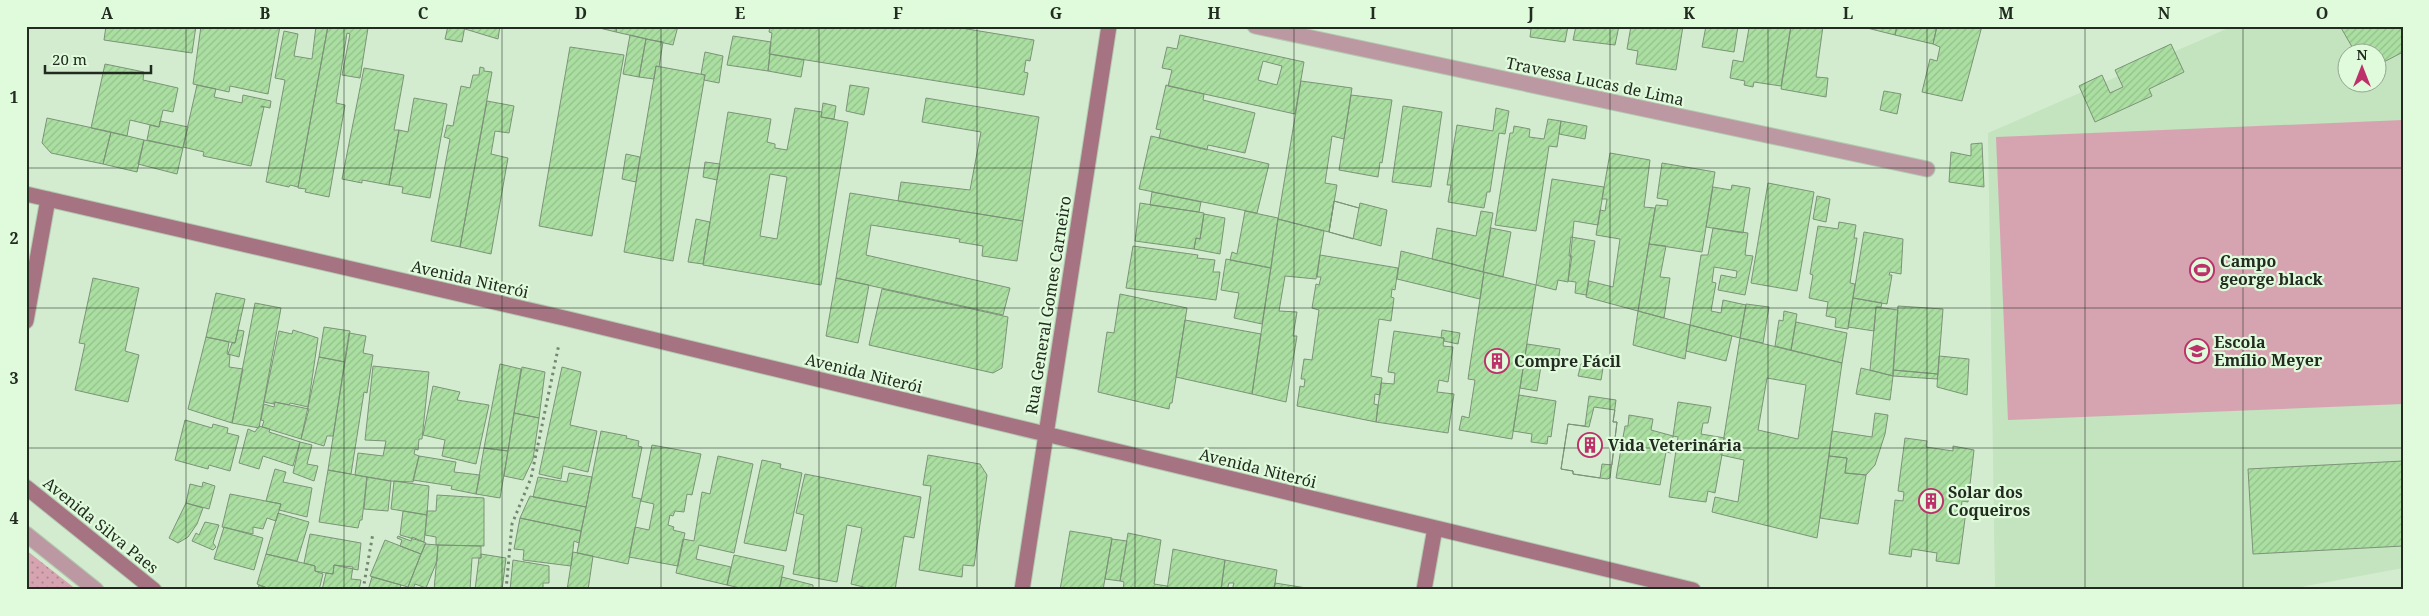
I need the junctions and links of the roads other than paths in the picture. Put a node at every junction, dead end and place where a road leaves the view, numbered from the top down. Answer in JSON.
{"nodes":[{"id":1,"x":1109,"y":26,"type":"edge"},
{"id":2,"x":1254,"y":26,"type":"edge"},
{"id":3,"x":1927,"y":169,"type":"dead end"},
{"id":4,"x":26,"y":194,"type":"edge"},
{"id":5,"x":48,"y":199,"type":"junction"},
{"id":6,"x":26,"y":321,"type":"edge"},
{"id":7,"x":1045,"y":435,"type":"junction"},
{"id":8,"x":26,"y":487,"type":"edge"},
{"id":9,"x":1435,"y":528,"type":"junction"},
{"id":10,"x":26,"y":534,"type":"edge"},
{"id":11,"x":96,"y":590,"type":"edge"},
{"id":12,"x":154,"y":590,"type":"edge"},
{"id":13,"x":1022,"y":590,"type":"edge"},
{"id":14,"x":1424,"y":590,"type":"edge"},
{"id":15,"x":1694,"y":590,"type":"edge"}],
"edges":[{"from":1,"to":7,"type":"main road","name":"Rua General Gomes Carneiro"},
{"from":2,"to":3,"type":"street","name":"Travessa Lucas de Lima"},
{"from":4,"to":5,"type":"main road","name":"Avenida Niterói"},
{"from":5,"to":6,"type":"main road"},
{"from":5,"to":7,"type":"main road","name":"Avenida Niterói"},
{"from":7,"to":9,"type":"main road","name":"Avenida Niterói"},
{"from":7,"to":13,"type":"main road","name":"Rua General Gomes Carneiro"},
{"from":8,"to":12,"type":"main road","name":"Avenida Silva Paes"},
{"from":9,"to":14,"type":"main road"},
{"from":9,"to":15,"type":"main road","name":"Avenida Niterói"},
{"from":10,"to":11,"type":"street"}]}
